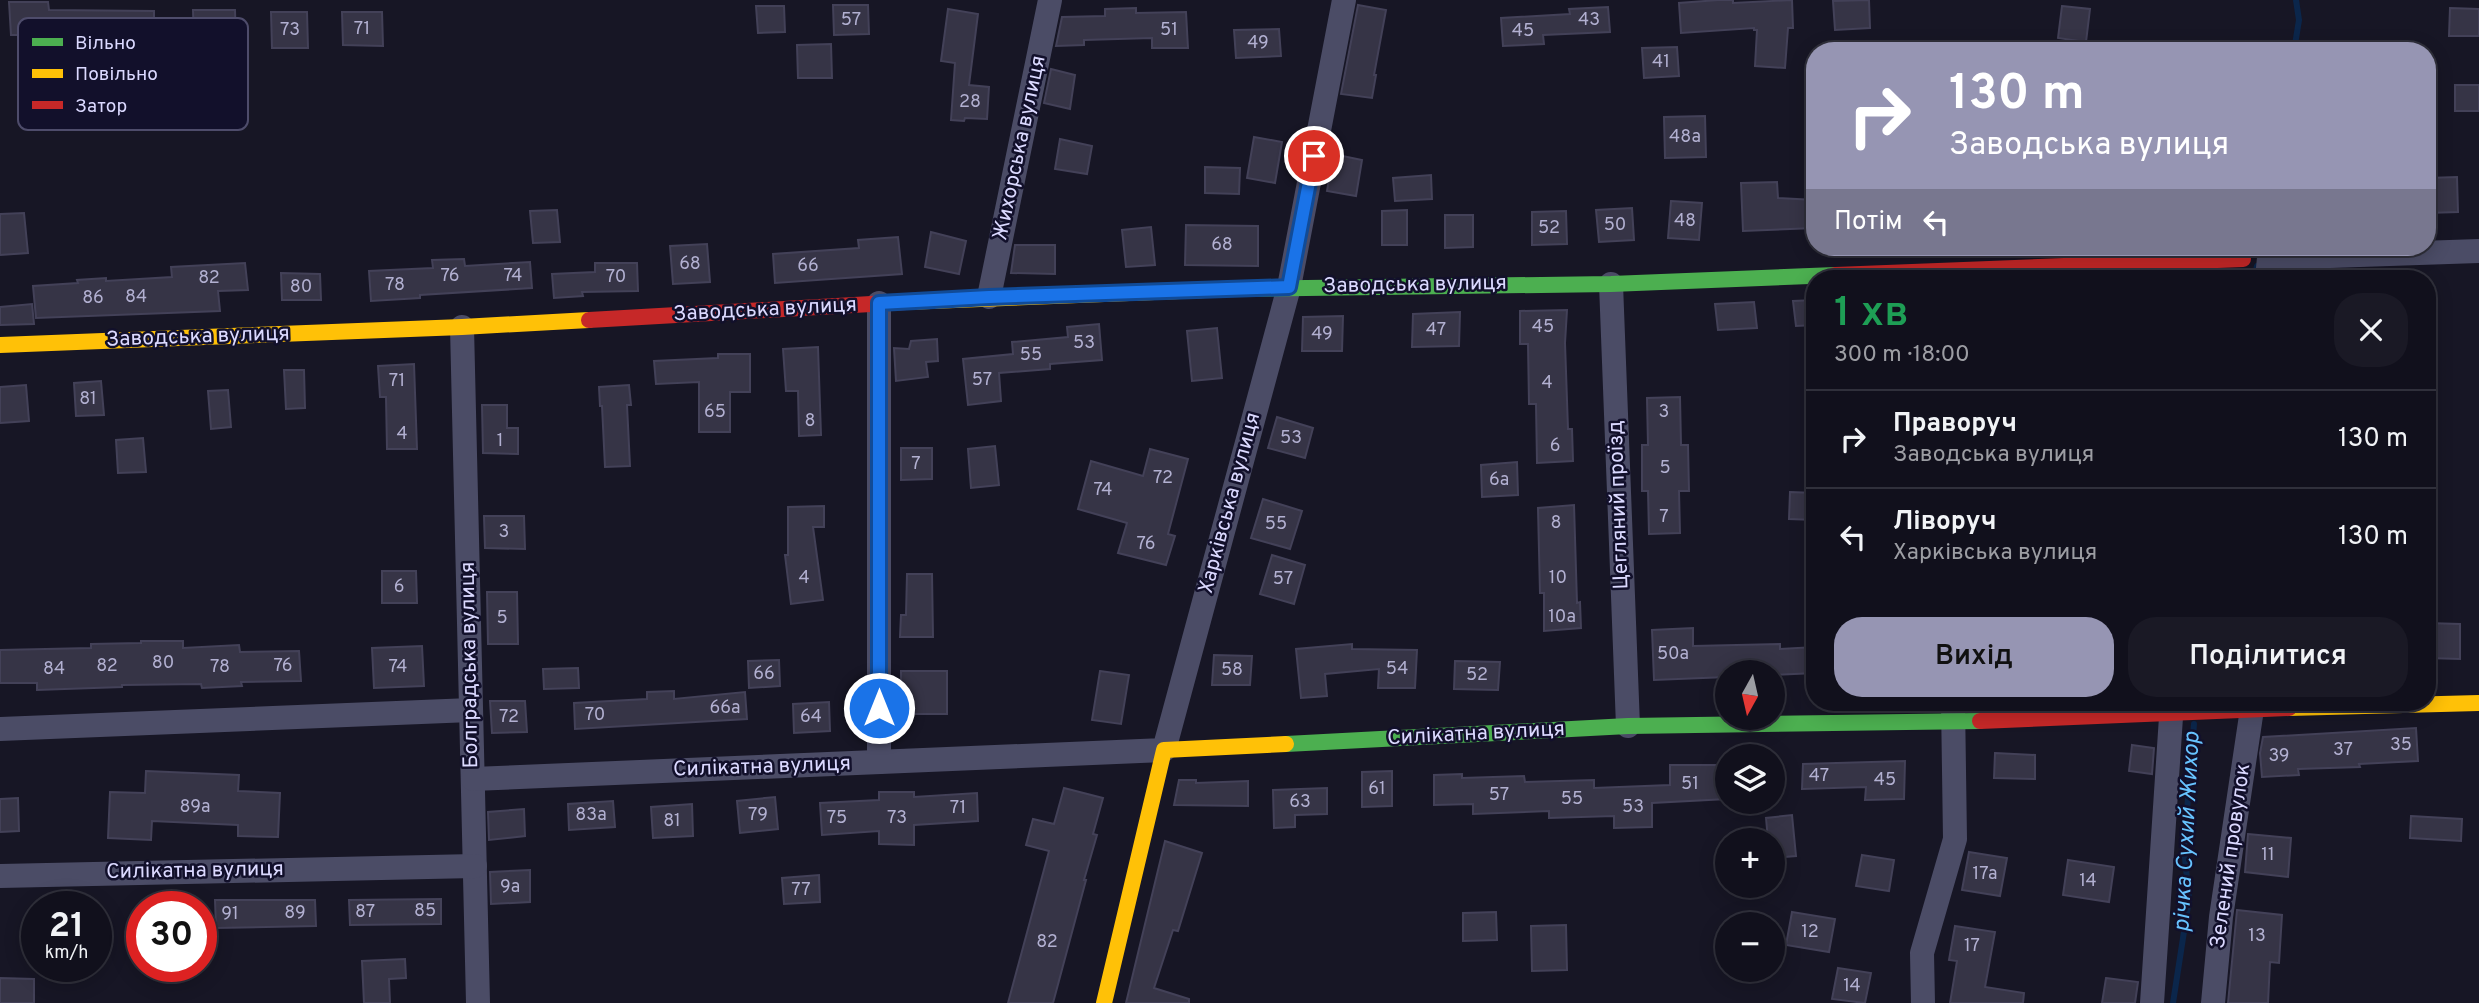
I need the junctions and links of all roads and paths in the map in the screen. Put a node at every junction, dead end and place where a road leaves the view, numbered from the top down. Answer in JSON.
{"nodes":[{"id":1,"x":1050,"y":0,"type":"edge"},
{"id":2,"x":1344,"y":0,"type":"edge"},
{"id":3,"x":2479,"y":251,"type":"edge"},
{"id":4,"x":2436,"y":252,"type":"edge"},
{"id":5,"x":2329,"y":256,"type":"edge"},
{"id":6,"x":2243,"y":258,"type":"dead end"},
{"id":7,"x":2216,"y":269,"type":"edge"},
{"id":8,"x":2167,"y":270,"type":"edge"},
{"id":9,"x":2268,"y":270,"type":"edge"},
{"id":10,"x":1806,"y":278,"type":"edge"},
{"id":11,"x":1611,"y":284,"type":"junction"},
{"id":12,"x":1289,"y":287,"type":"junction"},
{"id":13,"x":989,"y":297,"type":"junction"},
{"id":14,"x":879,"y":303,"type":"junction"},
{"id":15,"x":461,"y":327,"type":"junction"},
{"id":16,"x":0,"y":345,"type":"edge"},
{"id":17,"x":2479,"y":704,"type":"edge"},
{"id":18,"x":2436,"y":705,"type":"edge"},
{"id":19,"x":471,"y":710,"type":"junction"},
{"id":20,"x":2009,"y":711,"type":"edge"},
{"id":21,"x":2175,"y":711,"type":"edge"},
{"id":22,"x":2252,"y":711,"type":"edge"},
{"id":23,"x":1954,"y":712,"type":"edge"},
{"id":24,"x":1628,"y":726,"type":"junction"},
{"id":25,"x":0,"y":729,"type":"edge"},
{"id":26,"x":1164,"y":750,"type":"junction"},
{"id":27,"x":879,"y":762,"type":"junction"},
{"id":28,"x":473,"y":779,"type":"junction"},
{"id":29,"x":475,"y":866,"type":"junction"},
{"id":30,"x":0,"y":876,"type":"edge"},
{"id":31,"x":478,"y":1003,"type":"edge"},
{"id":32,"x":1104,"y":1003,"type":"edge"},
{"id":33,"x":1923,"y":1003,"type":"edge"},
{"id":34,"x":2152,"y":1003,"type":"edge"},
{"id":35,"x":2213,"y":1003,"type":"edge"}],
"edges":[{"from":1,"to":13,"type":"street","name":"Жихорська вулиця"},
{"from":2,"to":12,"type":"street","name":"Харківська вулиця"},
{"from":3,"to":4,"type":"street"},
{"from":5,"to":9,"type":"street"},
{"from":6,"to":7,"type":"street","name":"Заводська вулиця"},
{"from":7,"to":8,"type":"street","name":"Заводська вулиця"},
{"from":10,"to":11,"type":"street","name":"Заводська вулиця"},
{"from":11,"to":12,"type":"street","name":"Заводська вулиця"},
{"from":11,"to":24,"type":"street","name":"Цегляний проїзд"},
{"from":12,"to":13,"type":"street","name":"Заводська вулиця"},
{"from":12,"to":26,"type":"street","name":"Харківська вулиця"},
{"from":13,"to":14,"type":"street","name":"Заводська вулиця"},
{"from":14,"to":15,"type":"street","name":"Заводська вулиця"},
{"from":14,"to":27,"type":"street"},
{"from":15,"to":16,"type":"street","name":"Заводська вулиця"},
{"from":15,"to":19,"type":"street","name":"Болградська вулиця"},
{"from":17,"to":18,"type":"street","name":"Силікатна вулиця"},
{"from":19,"to":25,"type":"street"},
{"from":19,"to":28,"type":"street","name":"Болградська вулиця"},
{"from":20,"to":23,"type":"street","name":"Силікатна вулиця"},
{"from":21,"to":34,"type":"street"},
{"from":22,"to":35,"type":"street","name":"Зелений провулок"},
{"from":23,"to":24,"type":"street","name":"Силікатна вулиця"},
{"from":23,"to":33,"type":"street"},
{"from":24,"to":26,"type":"street","name":"Силікатна вулиця"},
{"from":26,"to":27,"type":"street","name":"Силікатна вулиця"},
{"from":26,"to":32,"type":"street","name":"Харківська вулиця"},
{"from":27,"to":28,"type":"street","name":"Силікатна вулиця"},
{"from":28,"to":29,"type":"street","name":"Болградська вулиця"},
{"from":29,"to":30,"type":"street","name":"Силікатна вулиця"},
{"from":29,"to":31,"type":"street","name":"Болградська вулиця"}]}
